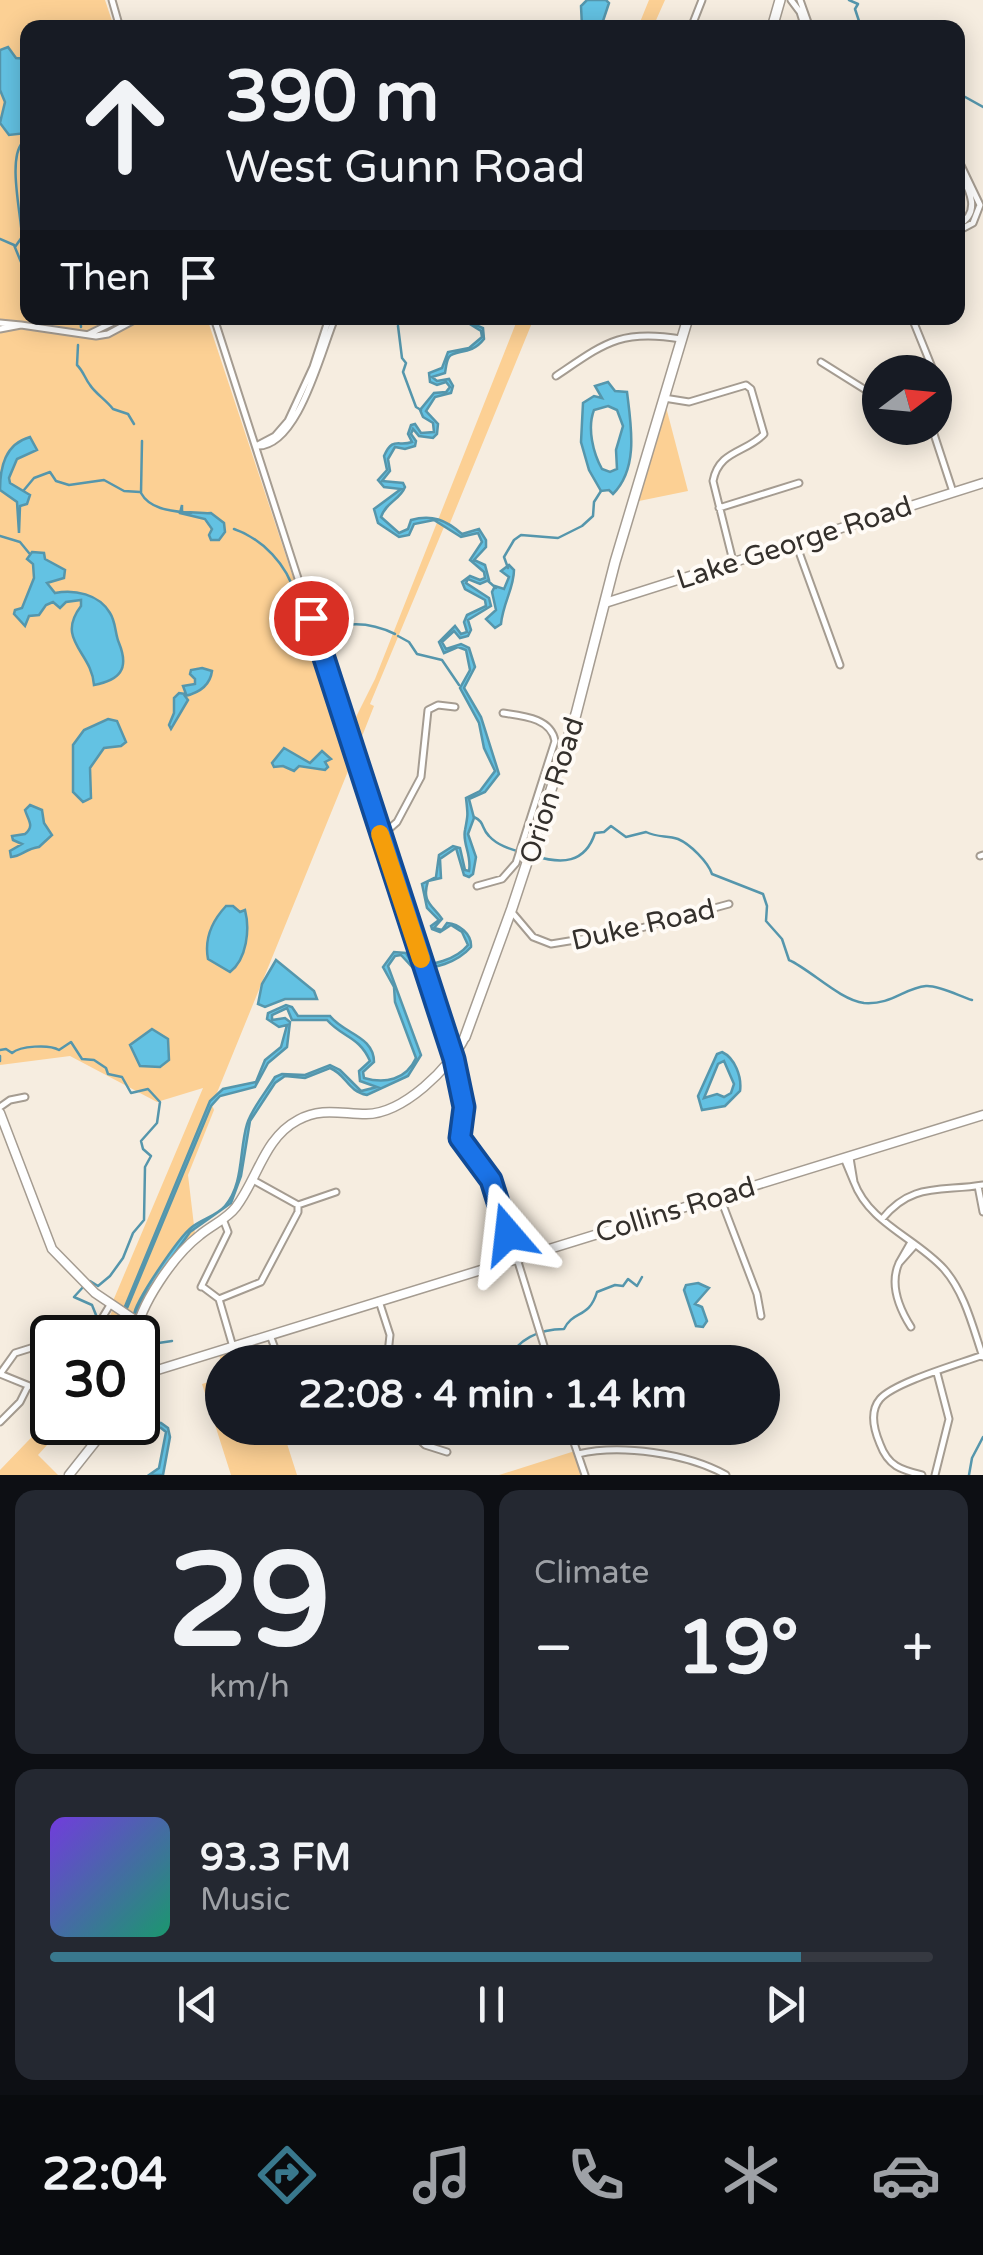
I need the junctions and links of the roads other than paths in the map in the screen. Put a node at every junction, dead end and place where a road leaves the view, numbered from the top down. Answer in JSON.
{"nodes":[{"id":1,"x":965,"y":178,"type":"edge"},
{"id":2,"x":965,"y":222,"type":"edge"},
{"id":3,"x":107,"y":325,"type":"edge"},
{"id":4,"x":125,"y":325,"type":"edge"},
{"id":5,"x":216,"y":325,"type":"edge"},
{"id":6,"x":330,"y":325,"type":"edge"},
{"id":7,"x":686,"y":325,"type":"edge"},
{"id":8,"x":915,"y":325,"type":"edge"},
{"id":9,"x":0,"y":326,"type":"edge"},
{"id":10,"x":86,"y":335,"type":"junction"},
{"id":11,"x":682,"y":339,"type":"junction"},
{"id":12,"x":927,"y":355,"type":"edge"},
{"id":13,"x":821,"y":362,"type":"dead end"},
{"id":14,"x":556,"y":376,"type":"dead end"},
{"id":15,"x":862,"y":386,"type":"edge"},
{"id":16,"x":664,"y":398,"type":"junction"},
{"id":17,"x":938,"y":445,"type":"edge"},
{"id":18,"x":256,"y":446,"type":"junction"},
{"id":19,"x":799,"y":483,"type":"dead end"},
{"id":20,"x":983,"y":483,"type":"edge"},
{"id":21,"x":953,"y":492,"type":"junction"},
{"id":22,"x":719,"y":508,"type":"junction"},
{"id":23,"x":795,"y":541,"type":"junction"},
{"id":24,"x":733,"y":562,"type":"junction"},
{"id":25,"x":605,"y":602,"type":"junction"},
{"id":26,"x":840,"y":665,"type":"dead end"},
{"id":27,"x":456,"y":707,"type":"dead end"},
{"id":28,"x":502,"y":713,"type":"dead end"},
{"id":29,"x":535,"y":802,"type":"junction"},
{"id":30,"x":547,"y":804,"type":"junction"},
{"id":31,"x":380,"y":836,"type":"junction"},
{"id":32,"x":521,"y":865,"type":"junction"},
{"id":33,"x":476,"y":886,"type":"dead end"},
{"id":34,"x":729,"y":904,"type":"dead end"},
{"id":35,"x":511,"y":911,"type":"junction"},
{"id":36,"x":465,"y":1037,"type":"joint"},
{"id":37,"x":454,"y":1059,"type":"junction"},
{"id":38,"x":24,"y":1098,"type":"dead end"},
{"id":39,"x":0,"y":1110,"type":"edge"},
{"id":40,"x":983,"y":1115,"type":"edge"},
{"id":41,"x":846,"y":1157,"type":"junction"},
{"id":42,"x":252,"y":1180,"type":"junction"},
{"id":43,"x":981,"y":1183,"type":"edge"},
{"id":44,"x":336,"y":1192,"type":"dead end"},
{"id":45,"x":719,"y":1195,"type":"junction"},
{"id":46,"x":298,"y":1204,"type":"junction"},
{"id":47,"x":983,"y":1212,"type":"edge"},
{"id":48,"x":223,"y":1219,"type":"junction"},
{"id":49,"x":882,"y":1220,"type":"junction"},
{"id":50,"x":913,"y":1243,"type":"junction"},
{"id":51,"x":516,"y":1258,"type":"junction"},
{"id":52,"x":219,"y":1300,"type":"junction"},
{"id":53,"x":379,"y":1301,"type":"junction"},
{"id":54,"x":110,"y":1305,"type":"junction"},
{"id":55,"x":104,"y":1315,"type":"edge"},
{"id":56,"x":125,"y":1315,"type":"edge"},
{"id":57,"x":138,"y":1315,"type":"edge"},
{"id":58,"x":761,"y":1316,"type":"dead end"},
{"id":59,"x":911,"y":1327,"type":"dead end"},
{"id":60,"x":270,"y":1335,"type":"junction"},
{"id":61,"x":232,"y":1345,"type":"edge"},
{"id":62,"x":239,"y":1345,"type":"edge"},
{"id":63,"x":274,"y":1345,"type":"edge"},
{"id":64,"x":389,"y":1345,"type":"edge"},
{"id":65,"x":544,"y":1345,"type":"edge"},
{"id":66,"x":30,"y":1348,"type":"edge"},
{"id":67,"x":205,"y":1356,"type":"edge"},
{"id":68,"x":983,"y":1356,"type":"edge"},
{"id":69,"x":160,"y":1369,"type":"edge"},
{"id":70,"x":937,"y":1373,"type":"junction"},
{"id":71,"x":0,"y":1374,"type":"edge"},
{"id":72,"x":28,"y":1386,"type":"joint"},
{"id":73,"x":0,"y":1422,"type":"edge"},
{"id":74,"x":93,"y":1445,"type":"edge"},
{"id":75,"x":424,"y":1445,"type":"edge"},
{"id":76,"x":575,"y":1445,"type":"edge"},
{"id":77,"x":448,"y":1452,"type":"dead end"},
{"id":78,"x":578,"y":1454,"type":"junction"},
{"id":79,"x":69,"y":1475,"type":"edge"},
{"id":80,"x":584,"y":1475,"type":"edge"},
{"id":81,"x":726,"y":1475,"type":"edge"},
{"id":82,"x":922,"y":1475,"type":"edge"},
{"id":83,"x":935,"y":1475,"type":"edge"}],
"edges":[{"from":1,"to":2,"type":"street"},
{"from":3,"to":10,"type":"street"},
{"from":4,"to":10,"type":"street"},
{"from":5,"to":18,"type":"street"},
{"from":6,"to":18,"type":"street"},
{"from":7,"to":11,"type":"main road","name":"Orion Road"},
{"from":8,"to":12,"type":"street"},
{"from":9,"to":10,"type":"street"},
{"from":11,"to":14,"type":"street"},
{"from":11,"to":16,"type":"main road","name":"Orion Road"},
{"from":13,"to":15,"type":"street"},
{"from":16,"to":22,"type":"street"},
{"from":16,"to":25,"type":"main road","name":"Orion Road"},
{"from":17,"to":21,"type":"street"},
{"from":18,"to":31,"type":"street"},
{"from":19,"to":22,"type":"street"},
{"from":20,"to":21,"type":"street","name":"Lake George Road"},
{"from":21,"to":23,"type":"street","name":"Lake George Road"},
{"from":22,"to":24,"type":"street"},
{"from":23,"to":24,"type":"street","name":"Lake George Road"},
{"from":23,"to":26,"type":"street"},
{"from":24,"to":25,"type":"street","name":"Lake George Road"},
{"from":25,"to":30,"type":"main road","name":"Orion Road"},
{"from":27,"to":31,"type":"street"},
{"from":28,"to":29,"type":"street"},
{"from":29,"to":30,"type":"street"},
{"from":29,"to":32,"type":"street"},
{"from":30,"to":32,"type":"main road","name":"Orion Road"},
{"from":31,"to":37,"type":"street"},
{"from":32,"to":33,"type":"street"},
{"from":32,"to":35,"type":"main road","name":"Orion Road"},
{"from":34,"to":35,"type":"street","name":"Duke Road"},
{"from":35,"to":36,"type":"main road","name":"Orion Road"},
{"from":36,"to":37,"type":"street","name":"Orion Road"},
{"from":37,"to":42,"type":"street","name":"Orion Road"},
{"from":37,"to":51,"type":"street"},
{"from":38,"to":39,"type":"street"},
{"from":39,"to":54,"type":"street"},
{"from":40,"to":41,"type":"street","name":"Collins Road"},
{"from":41,"to":45,"type":"street","name":"Collins Road"},
{"from":41,"to":49,"type":"street"},
{"from":42,"to":46,"type":"street"},
{"from":42,"to":48,"type":"street"},
{"from":43,"to":47,"type":"street"},
{"from":43,"to":49,"type":"street"},
{"from":44,"to":46,"type":"street"},
{"from":45,"to":51,"type":"street","name":"Collins Road"},
{"from":45,"to":58,"type":"street"},
{"from":46,"to":52,"type":"street"},
{"from":48,"to":52,"type":"street"},
{"from":48,"to":57,"type":"street"},
{"from":49,"to":50,"type":"street"},
{"from":50,"to":59,"type":"street"},
{"from":50,"to":68,"type":"street"},
{"from":51,"to":53,"type":"street","name":"Collins Road"},
{"from":51,"to":65,"type":"street"},
{"from":52,"to":61,"type":"street"},
{"from":53,"to":60,"type":"street","name":"Collins Road"},
{"from":53,"to":64,"type":"street"},
{"from":54,"to":55,"type":"street"},
{"from":54,"to":56,"type":"street"},
{"from":60,"to":62,"type":"street","name":"Collins Road"},
{"from":60,"to":63,"type":"street"},
{"from":66,"to":71,"type":"street"},
{"from":67,"to":69,"type":"street","name":"Collins Road"},
{"from":68,"to":70,"type":"street"},
{"from":70,"to":82,"type":"street"},
{"from":70,"to":83,"type":"street"},
{"from":71,"to":72,"type":"street"},
{"from":72,"to":73,"type":"street"},
{"from":74,"to":79,"type":"street"},
{"from":75,"to":77,"type":"street"},
{"from":76,"to":78,"type":"street"},
{"from":78,"to":80,"type":"street"},
{"from":78,"to":81,"type":"street"}]}
